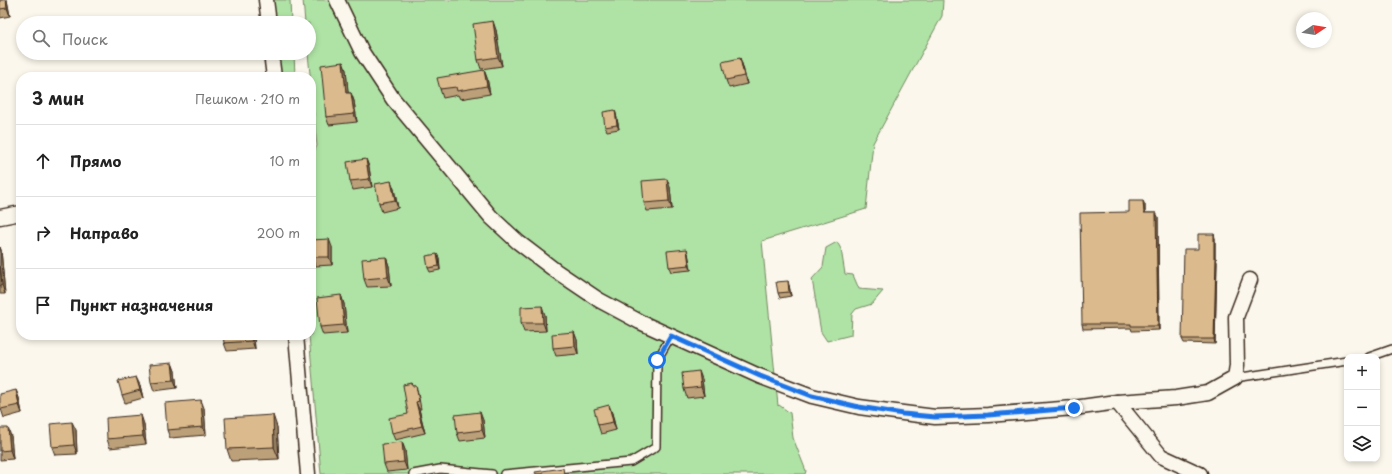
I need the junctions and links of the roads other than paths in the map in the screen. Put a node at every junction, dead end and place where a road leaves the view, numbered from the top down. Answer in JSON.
{"nodes":[{"id":1,"x":266,"y":0,"type":"edge"},
{"id":2,"x":336,"y":0,"type":"edge"},
{"id":3,"x":268,"y":16,"type":"edge"},
{"id":4,"x":272,"y":60,"type":"edge"},
{"id":5,"x":273,"y":72,"type":"edge"},
{"id":6,"x":16,"y":214,"type":"edge"},
{"id":7,"x":0,"y":217,"type":"edge"},
{"id":8,"x":1250,"y":280,"type":"dead end"},
{"id":9,"x":671,"y":336,"type":"junction"},
{"id":10,"x":296,"y":340,"type":"edge"},
{"id":11,"x":1392,"y":349,"type":"edge"},
{"id":12,"x":1378,"y":354,"type":"edge"},
{"id":13,"x":1344,"y":361,"type":"edge"},
{"id":14,"x":1235,"y":378,"type":"junction"},
{"id":15,"x":1116,"y":402,"type":"junction"},
{"id":16,"x":308,"y":474,"type":"edge"},
{"id":17,"x":413,"y":474,"type":"edge"},
{"id":18,"x":492,"y":474,"type":"edge"},
{"id":19,"x":504,"y":474,"type":"edge"},
{"id":20,"x":1200,"y":474,"type":"edge"}],
"edges":[{"from":1,"to":3,"type":"street"},
{"from":2,"to":9,"type":"street"},
{"from":4,"to":5,"type":"street"},
{"from":6,"to":7,"type":"street"},
{"from":8,"to":14,"type":"street"},
{"from":9,"to":15,"type":"street"},
{"from":9,"to":19,"type":"lane"},
{"from":10,"to":16,"type":"street"},
{"from":11,"to":12,"type":"lane"},
{"from":13,"to":14,"type":"lane"},
{"from":14,"to":15,"type":"street"},
{"from":15,"to":20,"type":"street"},
{"from":17,"to":18,"type":"lane"}]}
